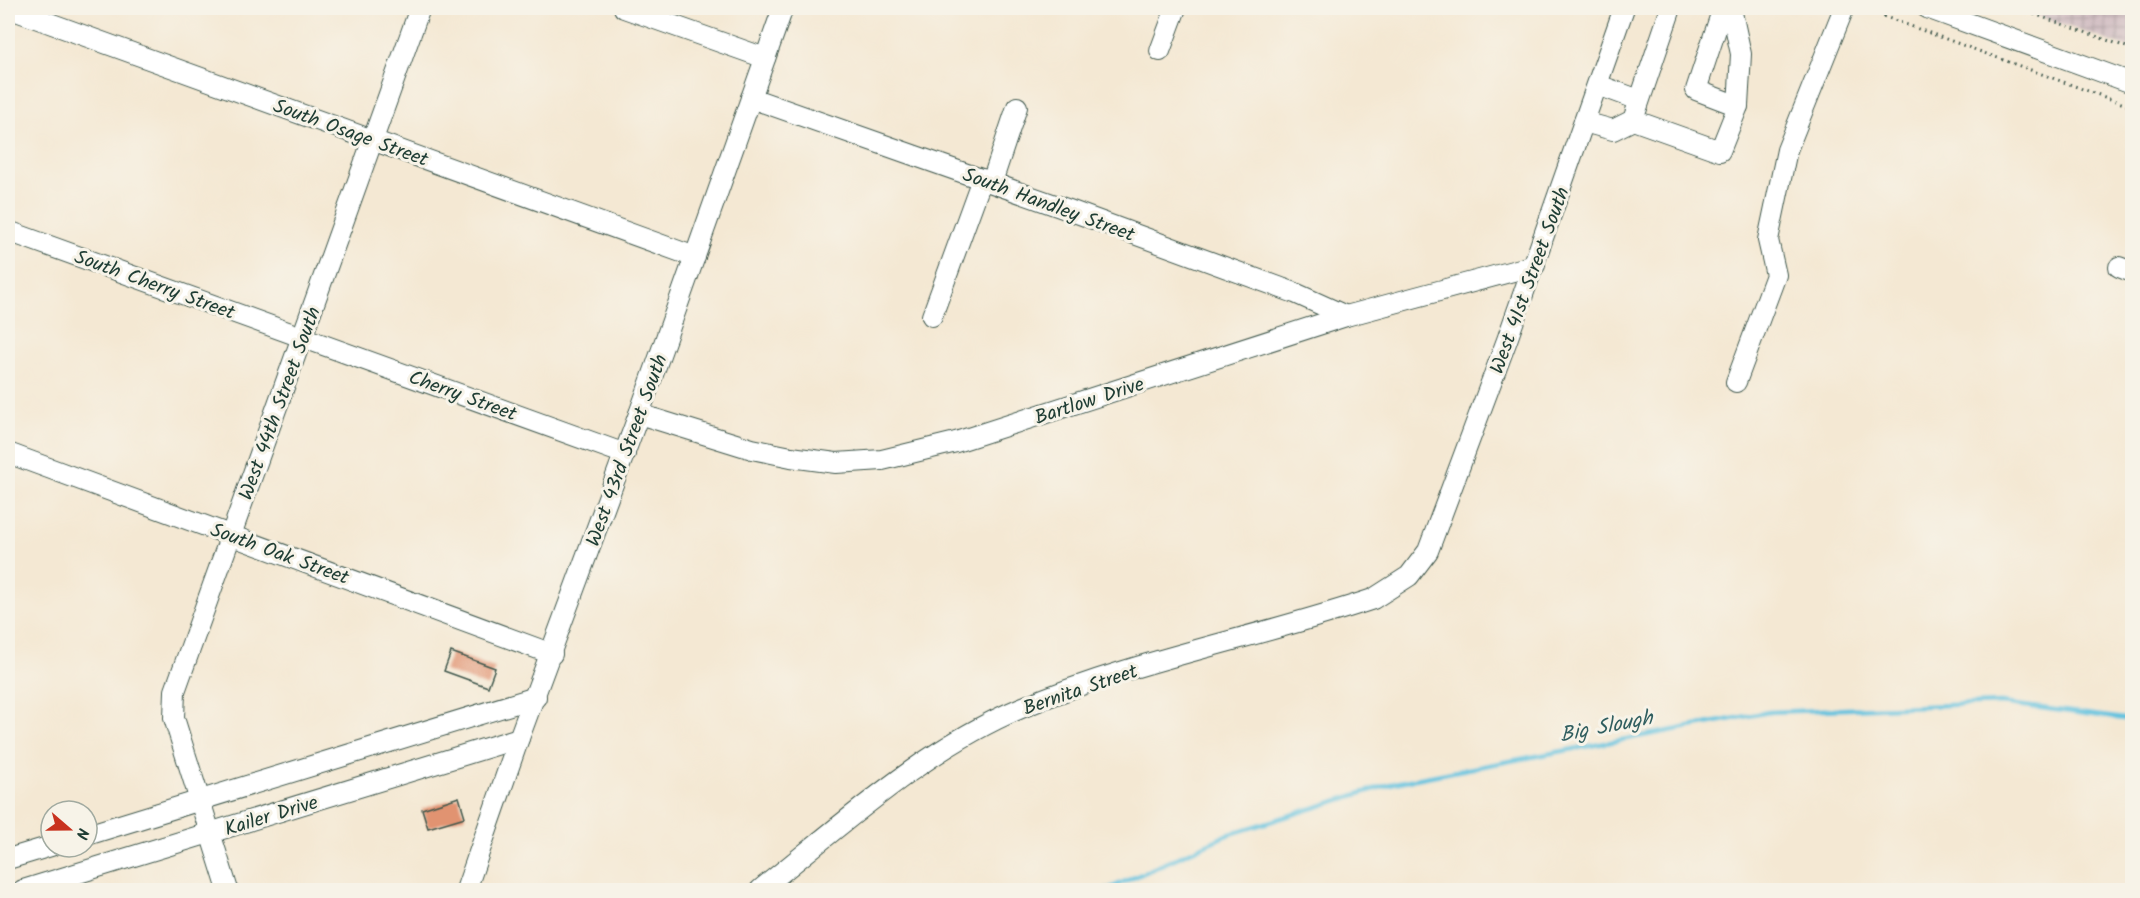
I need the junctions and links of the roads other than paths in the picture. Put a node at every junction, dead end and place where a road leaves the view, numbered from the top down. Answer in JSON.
{"nodes":[{"id":1,"x":8,"y":8,"type":"edge"},
{"id":2,"x":420,"y":8,"type":"edge"},
{"id":3,"x":624,"y":8,"type":"edge"},
{"id":4,"x":783,"y":8,"type":"edge"},
{"id":5,"x":1176,"y":8,"type":"edge"},
{"id":6,"x":1624,"y":8,"type":"edge"},
{"id":7,"x":1671,"y":8,"type":"edge"},
{"id":8,"x":1724,"y":8,"type":"edge"},
{"id":9,"x":1731,"y":8,"type":"edge"},
{"id":10,"x":1845,"y":8,"type":"edge"},
{"id":11,"x":1927,"y":8,"type":"edge"},
{"id":12,"x":1160,"y":51,"type":"dead end"},
{"id":13,"x":765,"y":58,"type":"junction"},
{"id":14,"x":2133,"y":83,"type":"edge"},
{"id":15,"x":1598,"y":85,"type":"junction"},
{"id":16,"x":751,"y":98,"type":"junction"},
{"id":17,"x":1639,"y":100,"type":"junction"},
{"id":18,"x":1738,"y":105,"type":"junction"},
{"id":19,"x":1017,"y":107,"type":"dead end"},
{"id":20,"x":1633,"y":120,"type":"junction"},
{"id":21,"x":1584,"y":122,"type":"junction"},
{"id":22,"x":373,"y":140,"type":"junction"},
{"id":23,"x":987,"y":181,"type":"junction"},
{"id":24,"x":8,"y":231,"type":"edge"},
{"id":25,"x":695,"y":257,"type":"junction"},
{"id":26,"x":1535,"y":265,"type":"junction"},
{"id":27,"x":932,"y":316,"type":"dead end"},
{"id":28,"x":1346,"y":316,"type":"junction"},
{"id":29,"x":302,"y":337,"type":"junction"},
{"id":30,"x":1736,"y":382,"type":"dead end"},
{"id":31,"x":639,"y":414,"type":"junction"},
{"id":32,"x":8,"y":453,"type":"edge"},
{"id":33,"x":625,"y":454,"type":"junction"},
{"id":34,"x":232,"y":535,"type":"junction"},
{"id":35,"x":1428,"y":551,"type":"joint"},
{"id":36,"x":552,"y":654,"type":"junction"},
{"id":37,"x":536,"y":697,"type":"junction"},
{"id":38,"x":519,"y":738,"type":"junction"},
{"id":39,"x":200,"y":801,"type":"junction"},
{"id":40,"x":99,"y":831,"type":"edge"},
{"id":41,"x":210,"y":834,"type":"junction"},
{"id":42,"x":39,"y":850,"type":"edge"},
{"id":43,"x":8,"y":859,"type":"edge"},
{"id":44,"x":23,"y":891,"type":"edge"},
{"id":45,"x":228,"y":891,"type":"edge"},
{"id":46,"x":466,"y":891,"type":"edge"},
{"id":47,"x":760,"y":891,"type":"edge"}],
"edges":[{"from":1,"to":22,"type":"street","name":"South Osage Street"},
{"from":2,"to":22,"type":"street","name":"West 44th Street South"},
{"from":3,"to":13,"type":"street"},
{"from":4,"to":13,"type":"street","name":"West 43rd Street South"},
{"from":5,"to":12,"type":"street"},
{"from":6,"to":15,"type":"street","name":"West 41st Street South"},
{"from":7,"to":17,"type":"street"},
{"from":8,"to":18,"type":"street"},
{"from":9,"to":18,"type":"street"},
{"from":10,"to":30,"type":"street"},
{"from":11,"to":14,"type":"street"},
{"from":13,"to":16,"type":"street","name":"West 43rd Street South"},
{"from":15,"to":17,"type":"street"},
{"from":15,"to":21,"type":"street","name":"West 41st Street South"},
{"from":16,"to":23,"type":"street","name":"South Handley Street"},
{"from":16,"to":25,"type":"street","name":"West 43rd Street South"},
{"from":17,"to":20,"type":"street"},
{"from":18,"to":20,"type":"street"},
{"from":19,"to":23,"type":"street"},
{"from":20,"to":21,"type":"street"},
{"from":21,"to":26,"type":"street","name":"West 41st Street South"},
{"from":22,"to":25,"type":"street","name":"South Osage Street"},
{"from":22,"to":29,"type":"street","name":"West 44th Street South"},
{"from":23,"to":27,"type":"street"},
{"from":23,"to":28,"type":"street","name":"South Handley Street"},
{"from":24,"to":29,"type":"street","name":"South Cherry Street"},
{"from":25,"to":31,"type":"street","name":"West 43rd Street South"},
{"from":26,"to":28,"type":"street","name":"Bartlow Drive"},
{"from":26,"to":35,"type":"street","name":"West 41st Street South"},
{"from":28,"to":31,"type":"street","name":"Bartlow Drive"},
{"from":29,"to":33,"type":"street","name":"Cherry Street"},
{"from":29,"to":34,"type":"street","name":"West 44th Street South"},
{"from":31,"to":33,"type":"street","name":"West 43rd Street South"},
{"from":32,"to":34,"type":"street","name":"South Oak Street"},
{"from":33,"to":36,"type":"street","name":"West 43rd Street South"},
{"from":34,"to":36,"type":"street","name":"South Oak Street"},
{"from":34,"to":39,"type":"street","name":"West 44th Street South"},
{"from":35,"to":47,"type":"street","name":"Bernita Street"},
{"from":36,"to":37,"type":"street","name":"West 43rd Street South"},
{"from":37,"to":38,"type":"street","name":"West 43rd Street South"},
{"from":37,"to":39,"type":"street","name":"Kailer Drive"},
{"from":38,"to":41,"type":"street","name":"Kailer Drive"},
{"from":38,"to":46,"type":"street","name":"West 43rd Street South"},
{"from":39,"to":40,"type":"street","name":"Kailer Drive"},
{"from":39,"to":41,"type":"street","name":"West 44th Street South"},
{"from":41,"to":44,"type":"street","name":"Kailer Drive"},
{"from":41,"to":45,"type":"street","name":"West 44th Street South"},
{"from":42,"to":43,"type":"street"}]}
